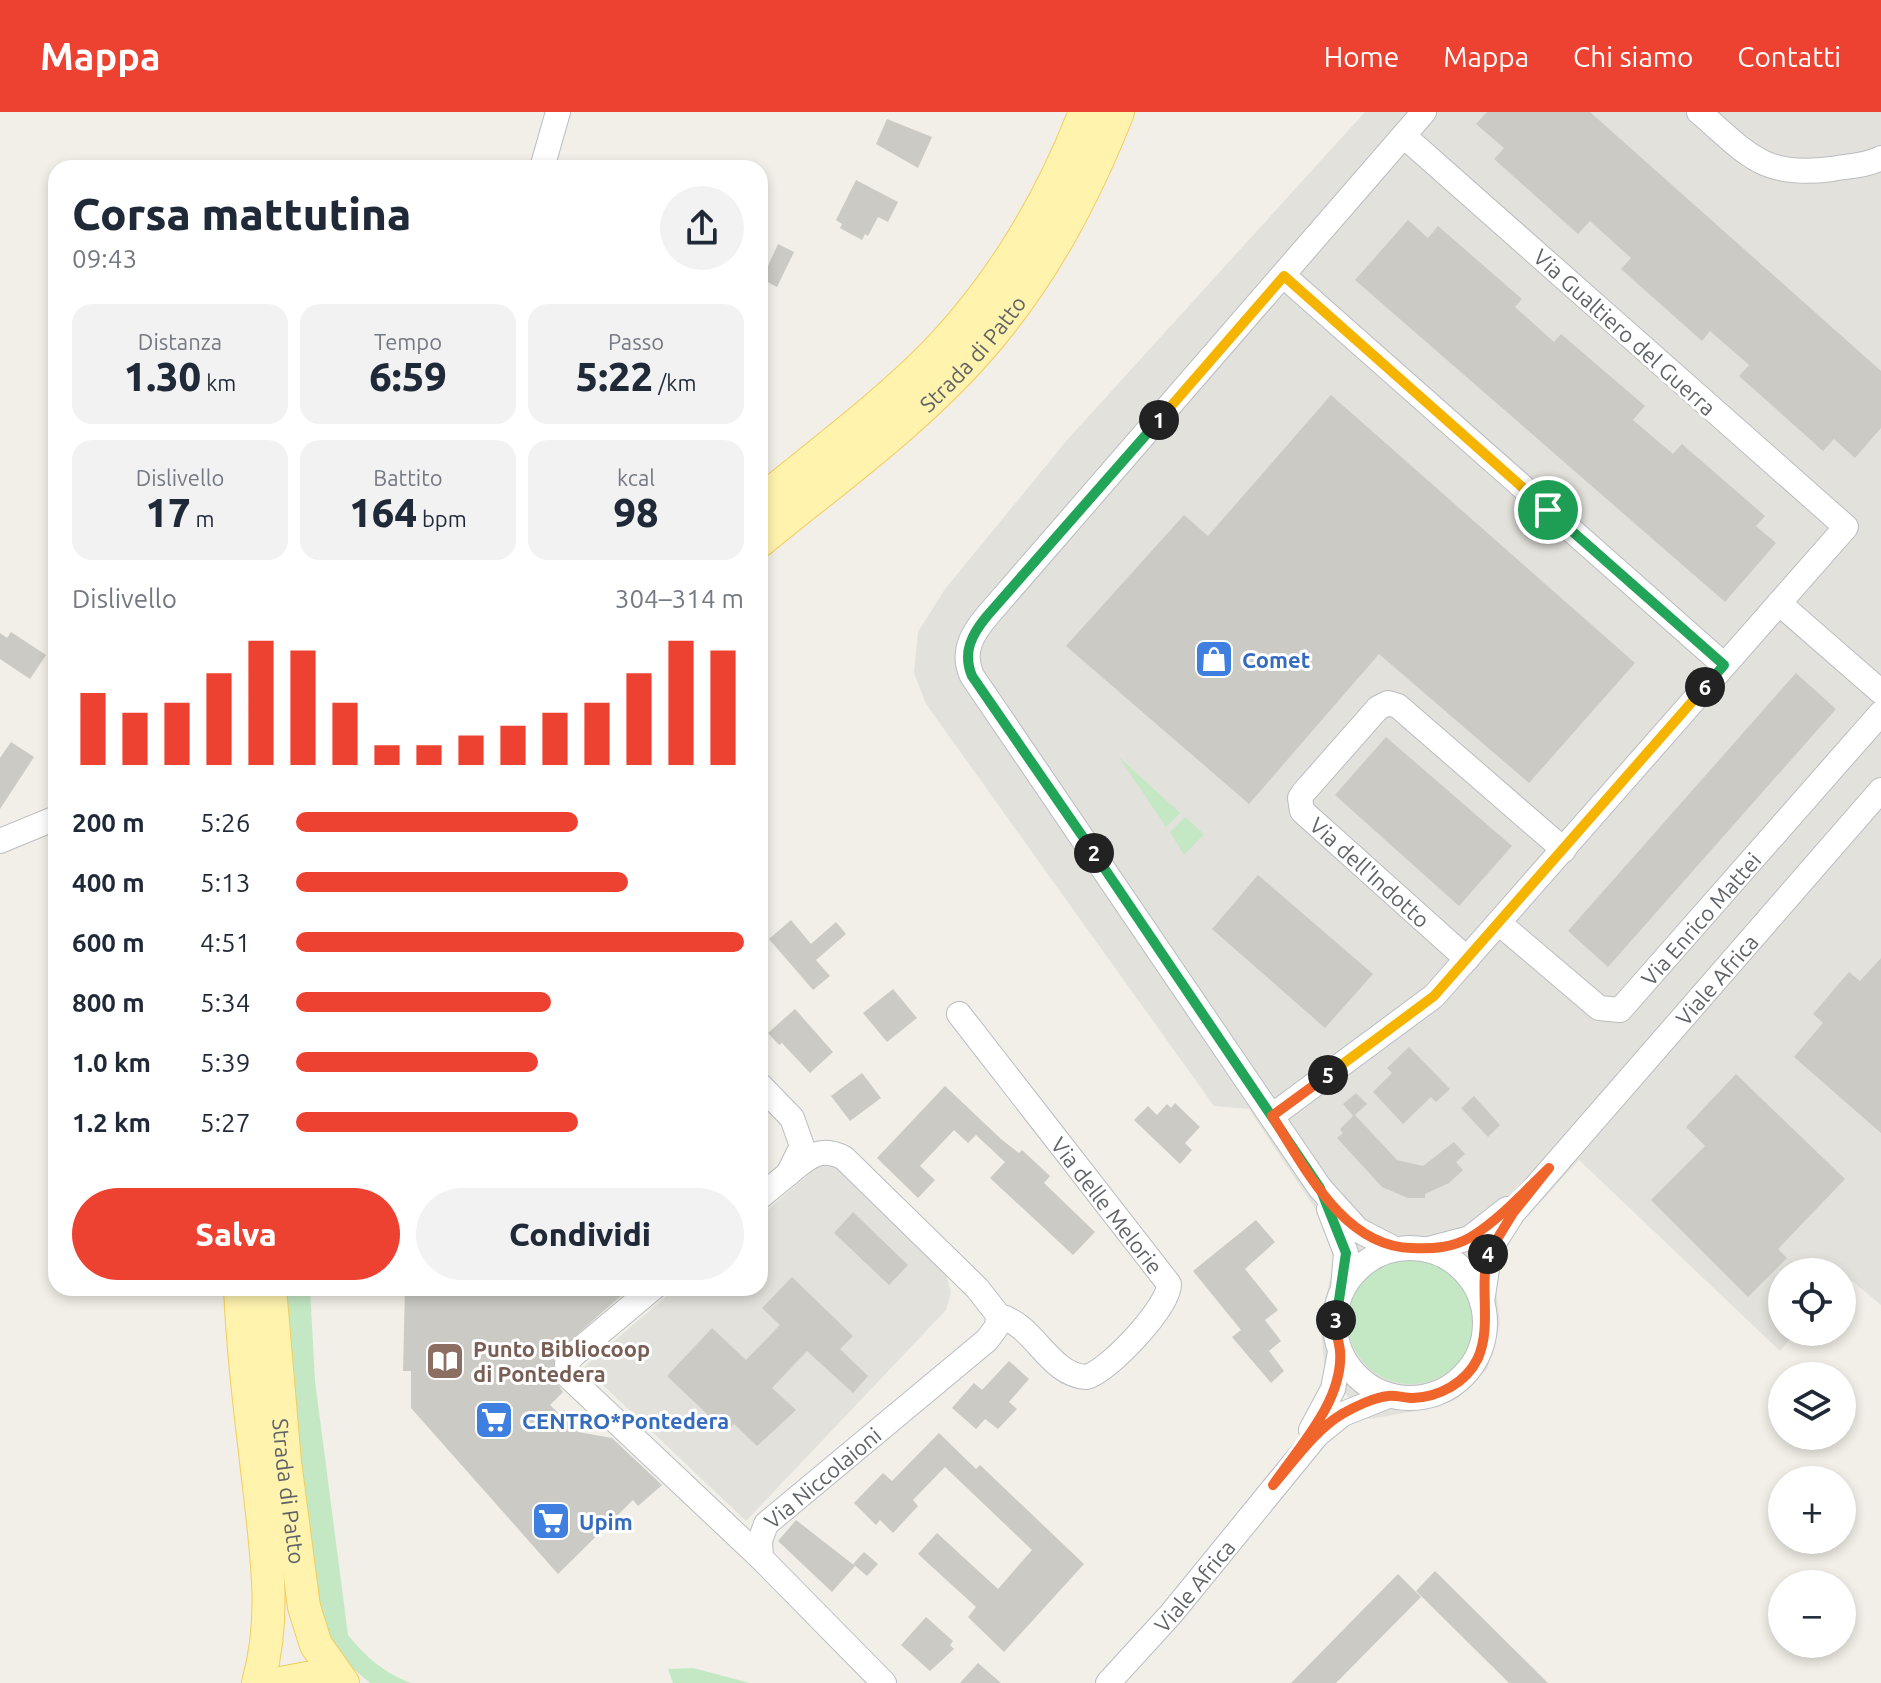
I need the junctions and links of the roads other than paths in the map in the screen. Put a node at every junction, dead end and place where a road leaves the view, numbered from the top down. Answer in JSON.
{"nodes":[{"id":1,"x":558,"y":112,"type":"edge"},
{"id":2,"x":1085,"y":112,"type":"edge"},
{"id":3,"x":1118,"y":112,"type":"edge"},
{"id":4,"x":1424,"y":112,"type":"edge"},
{"id":5,"x":1699,"y":112,"type":"edge"},
{"id":6,"x":1404,"y":136,"type":"junction"},
{"id":7,"x":544,"y":160,"type":"edge"},
{"id":8,"x":1878,"y":161,"type":"edge"},
{"id":9,"x":1284,"y":276,"type":"junction"},
{"id":10,"x":768,"y":496,"type":"edge"},
{"id":11,"x":768,"y":534,"type":"edge"},
{"id":12,"x":1779,"y":603,"type":"junction"},
{"id":13,"x":1724,"y":665,"type":"junction"},
{"id":14,"x":1881,"y":692,"type":"edge"},
{"id":15,"x":1881,"y":713,"type":"edge"},
{"id":16,"x":1881,"y":790,"type":"edge"},
{"id":17,"x":48,"y":821,"type":"edge"},
{"id":18,"x":0,"y":841,"type":"edge"},
{"id":19,"x":1564,"y":850,"type":"junction"},
{"id":20,"x":1499,"y":923,"type":"junction"},
{"id":21,"x":1467,"y":959,"type":"junction"},
{"id":22,"x":959,"y":1014,"type":"dead end"},
{"id":23,"x":768,"y":1093,"type":"edge"},
{"id":24,"x":1272,"y":1116,"type":"junction"},
{"id":25,"x":1549,"y":1168,"type":"junction"},
{"id":26,"x":788,"y":1174,"type":"junction"},
{"id":27,"x":1320,"y":1188,"type":"junction"},
{"id":28,"x":768,"y":1190,"type":"edge"},
{"id":29,"x":1395,"y":1249,"type":"junction"},
{"id":30,"x":1426,"y":1249,"type":"junction"},
{"id":31,"x":1342,"y":1294,"type":"junction"},
{"id":32,"x":240,"y":1296,"type":"edge"},
{"id":33,"x":271,"y":1296,"type":"edge"},
{"id":34,"x":643,"y":1296,"type":"edge"},
{"id":35,"x":1482,"y":1302,"type":"junction"},
{"id":36,"x":999,"y":1316,"type":"junction"},
{"id":37,"x":1340,"y":1352,"type":"junction"},
{"id":38,"x":1388,"y":1396,"type":"junction"},
{"id":39,"x":1273,"y":1485,"type":"junction"},
{"id":40,"x":761,"y":1558,"type":"junction"},
{"id":41,"x":881,"y":1681,"type":"edge"},
{"id":42,"x":258,"y":1683,"type":"edge"},
{"id":43,"x":281,"y":1683,"type":"edge"},
{"id":44,"x":337,"y":1683,"type":"edge"},
{"id":45,"x":343,"y":1683,"type":"edge"},
{"id":46,"x":1108,"y":1683,"type":"edge"}],
"edges":[{"from":1,"to":7,"type":"street"},
{"from":2,"to":10,"type":"main road","name":"Strada di Patto"},
{"from":3,"to":11,"type":"main road","name":"Strada di Patto"},
{"from":4,"to":6,"type":"street"},
{"from":5,"to":8,"type":"street"},
{"from":6,"to":9,"type":"street"},
{"from":6,"to":12,"type":"street","name":"Via Gualtiero del Guerra"},
{"from":9,"to":13,"type":"street"},
{"from":9,"to":24,"type":"street"},
{"from":12,"to":13,"type":"street"},
{"from":12,"to":14,"type":"street"},
{"from":13,"to":19,"type":"street"},
{"from":15,"to":20,"type":"street","name":"Via Enrico Mattei"},
{"from":16,"to":25,"type":"street","name":"Viale Africa"},
{"from":17,"to":18,"type":"street"},
{"from":19,"to":20,"type":"street"},
{"from":19,"to":21,"type":"street","name":"Via dell'Indotto"},
{"from":20,"to":21,"type":"street"},
{"from":21,"to":24,"type":"street"},
{"from":22,"to":36,"type":"street","name":"Via delle Melorie"},
{"from":23,"to":26,"type":"street"},
{"from":24,"to":27,"type":"street"},
{"from":25,"to":30,"type":"street","name":"Viale Africa"},
{"from":25,"to":35,"type":"street","name":"Viale Africa"},
{"from":26,"to":28,"type":"street"},
{"from":26,"to":36,"type":"street"},
{"from":27,"to":29,"type":"street"},
{"from":27,"to":31,"type":"street"},
{"from":29,"to":30,"type":"street","name":"Viale Africa"},
{"from":29,"to":31,"type":"street","name":"Viale Africa"},
{"from":30,"to":35,"type":"street","name":"Viale Africa"},
{"from":31,"to":37,"type":"street","name":"Viale Africa"},
{"from":32,"to":42,"type":"main road","name":"Strada di Patto"},
{"from":33,"to":45,"type":"main road","name":"Strada di Patto"},
{"from":34,"to":40,"type":"street"},
{"from":35,"to":38,"type":"street","name":"Viale Africa"},
{"from":36,"to":40,"type":"street","name":"Via Niccolaioni"},
{"from":37,"to":38,"type":"street"},
{"from":37,"to":39,"type":"street","name":"Viale Africa"},
{"from":38,"to":39,"type":"street","name":"Viale Africa"},
{"from":39,"to":46,"type":"street","name":"Viale Africa"},
{"from":40,"to":41,"type":"street","name":"Via Niccolaioni"},
{"from":43,"to":44,"type":"main road"}]}
